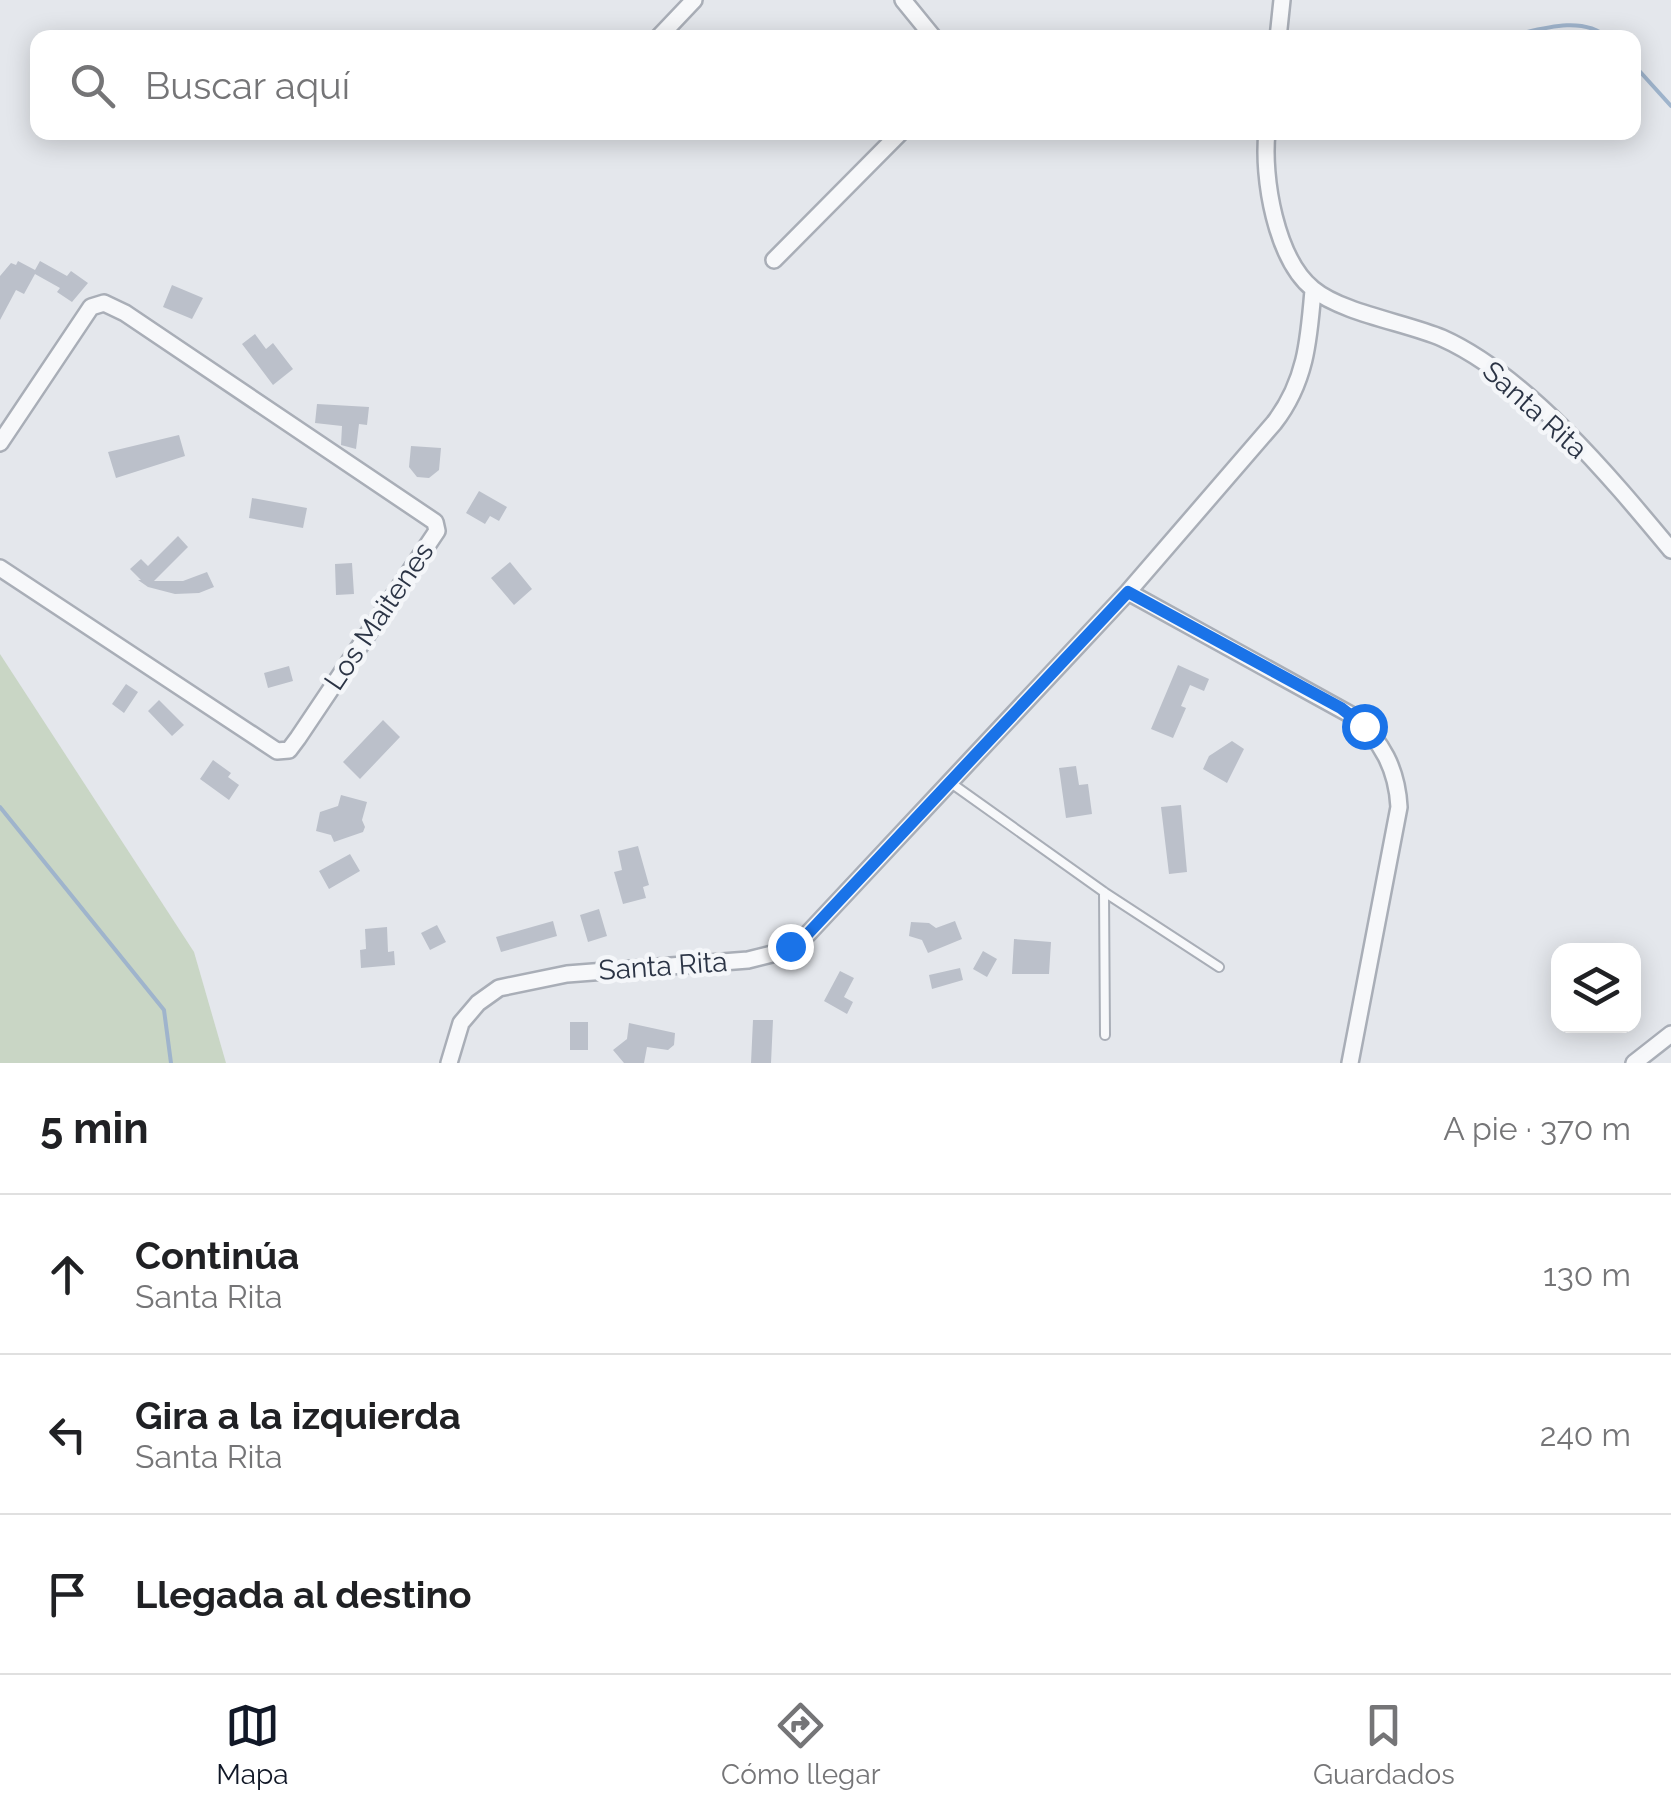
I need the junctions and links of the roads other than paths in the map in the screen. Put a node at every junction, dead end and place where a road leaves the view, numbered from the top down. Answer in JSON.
{"nodes":[{"id":1,"x":694,"y":0,"type":"edge"},
{"id":2,"x":903,"y":0,"type":"edge"},
{"id":3,"x":1282,"y":0,"type":"edge"},
{"id":4,"x":666,"y":30,"type":"edge"},
{"id":5,"x":927,"y":30,"type":"edge"},
{"id":6,"x":1279,"y":30,"type":"edge"},
{"id":7,"x":893,"y":140,"type":"edge"},
{"id":8,"x":1267,"y":140,"type":"edge"},
{"id":9,"x":774,"y":260,"type":"dead end"},
{"id":10,"x":1314,"y":290,"type":"junction"},
{"id":11,"x":0,"y":443,"type":"edge"},
{"id":12,"x":1671,"y":550,"type":"edge"},
{"id":13,"x":0,"y":568,"type":"edge"},
{"id":14,"x":1128,"y":592,"type":"junction"},
{"id":15,"x":949,"y":781,"type":"junction"},
{"id":16,"x":1104,"y":892,"type":"junction"},
{"id":17,"x":1219,"y":967,"type":"dead end"},
{"id":18,"x":1671,"y":1034,"type":"edge"},
{"id":19,"x":1105,"y":1035,"type":"dead end"},
{"id":20,"x":449,"y":1063,"type":"edge"},
{"id":21,"x":1350,"y":1063,"type":"edge"},
{"id":22,"x":1634,"y":1063,"type":"edge"}],
"edges":[{"from":1,"to":4,"type":"street"},
{"from":2,"to":5,"type":"street"},
{"from":3,"to":6,"type":"street"},
{"from":7,"to":9,"type":"street"},
{"from":8,"to":10,"type":"street"},
{"from":10,"to":12,"type":"street","name":"Santa Rita"},
{"from":10,"to":14,"type":"street","name":"Santa Rita"},
{"from":11,"to":13,"type":"street","name":"Los Maitenes"},
{"from":14,"to":15,"type":"street","name":"Santa Rita"},
{"from":14,"to":21,"type":"street"},
{"from":15,"to":16,"type":"lane"},
{"from":15,"to":20,"type":"street","name":"Santa Rita"},
{"from":16,"to":17,"type":"lane"},
{"from":16,"to":19,"type":"lane"},
{"from":18,"to":22,"type":"street"}]}
